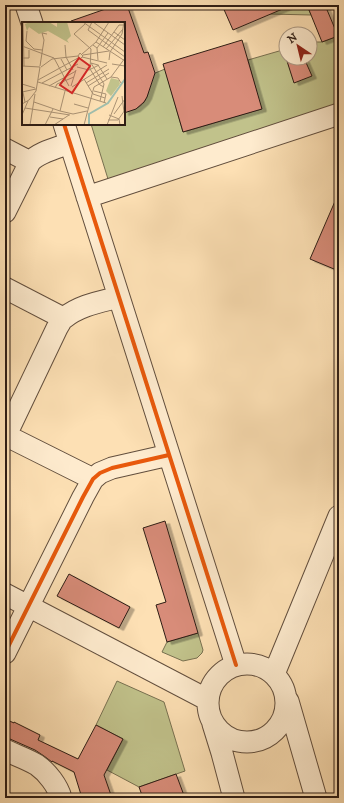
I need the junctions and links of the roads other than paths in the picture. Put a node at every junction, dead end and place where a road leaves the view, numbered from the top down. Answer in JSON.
{"nodes":[{"id":1,"x":26,"y":5,"type":"edge"},
{"id":2,"x":32,"y":22,"type":"edge"},
{"id":3,"x":339,"y":114,"type":"edge"},
{"id":4,"x":67,"y":133,"type":"edge"},
{"id":5,"x":5,"y":149,"type":"edge"},
{"id":6,"x":30,"y":162,"type":"junction"},
{"id":7,"x":87,"y":197,"type":"junction"},
{"id":8,"x":5,"y":212,"type":"edge"},
{"id":9,"x":5,"y":288,"type":"edge"},
{"id":10,"x":119,"y":297,"type":"junction"},
{"id":11,"x":63,"y":318,"type":"junction"},
{"id":12,"x":5,"y":436,"type":"edge"},
{"id":13,"x":169,"y":455,"type":"junction"},
{"id":14,"x":92,"y":480,"type":"junction"},
{"id":15,"x":339,"y":516,"type":"edge"},
{"id":16,"x":5,"y":594,"type":"edge"},
{"id":17,"x":28,"y":606,"type":"junction"},
{"id":18,"x":5,"y":653,"type":"edge"},
{"id":19,"x":236,"y":665,"type":"junction"},
{"id":20,"x":274,"y":674,"type":"junction"},
{"id":21,"x":286,"y":695,"type":"junction"},
{"id":22,"x":210,"y":710,"type":"junction"},
{"id":23,"x":5,"y":750,"type":"edge"},
{"id":24,"x":61,"y":798,"type":"edge"},
{"id":25,"x":234,"y":798,"type":"edge"},
{"id":26,"x":316,"y":798,"type":"edge"}],
"edges":[{"from":1,"to":2,"type":"street"},
{"from":3,"to":7,"type":"street"},
{"from":4,"to":6,"type":"street"},
{"from":4,"to":7,"type":"street"},
{"from":5,"to":6,"type":"street"},
{"from":6,"to":8,"type":"street"},
{"from":7,"to":10,"type":"street"},
{"from":9,"to":11,"type":"street"},
{"from":10,"to":11,"type":"street"},
{"from":10,"to":13,"type":"street"},
{"from":11,"to":12,"type":"street"},
{"from":12,"to":14,"type":"street"},
{"from":13,"to":14,"type":"street"},
{"from":13,"to":19,"type":"street"},
{"from":14,"to":17,"type":"street"},
{"from":15,"to":20,"type":"street"},
{"from":16,"to":17,"type":"street"},
{"from":17,"to":18,"type":"street"},
{"from":17,"to":22,"type":"street"},
{"from":19,"to":20,"type":"street"},
{"from":19,"to":22,"type":"street"},
{"from":20,"to":21,"type":"street"},
{"from":21,"to":22,"type":"street"},
{"from":21,"to":26,"type":"street"},
{"from":22,"to":25,"type":"street"},
{"from":23,"to":24,"type":"street"}]}
